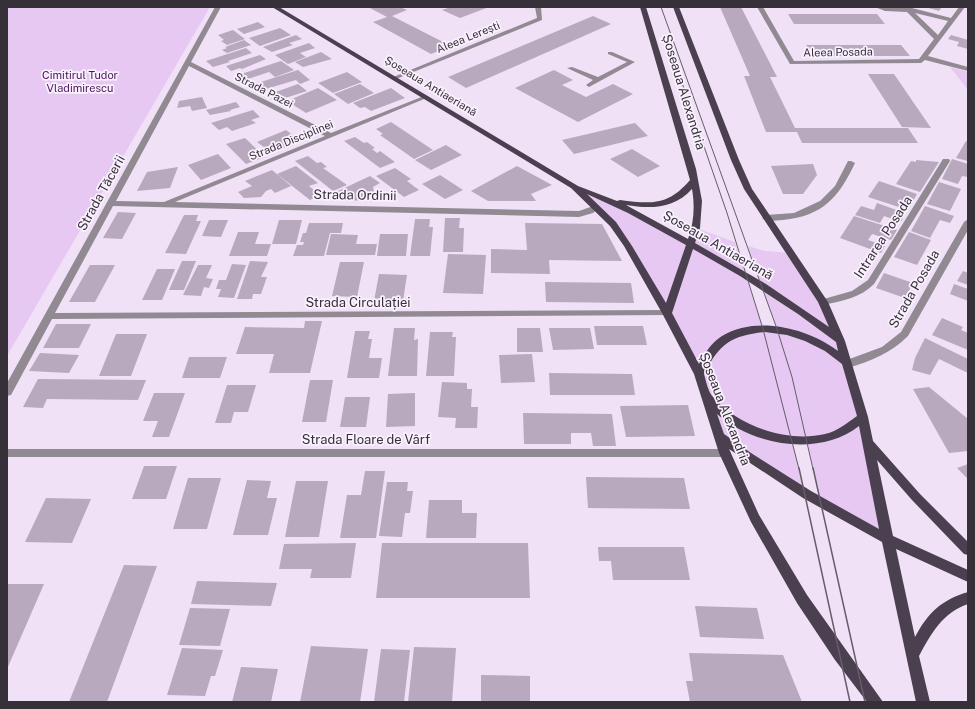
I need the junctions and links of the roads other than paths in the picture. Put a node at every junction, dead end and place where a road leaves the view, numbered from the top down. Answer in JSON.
{"nodes":[{"id":1,"x":218,"y":7,"type":"edge"},
{"id":2,"x":275,"y":7,"type":"edge"},
{"id":3,"x":538,"y":7,"type":"edge"},
{"id":4,"x":643,"y":7,"type":"edge"},
{"id":5,"x":676,"y":7,"type":"edge"},
{"id":6,"x":760,"y":7,"type":"edge"},
{"id":7,"x":878,"y":7,"type":"edge"},
{"id":8,"x":962,"y":7,"type":"edge"},
{"id":9,"x":909,"y":10,"type":"junction"},
{"id":10,"x":952,"y":20,"type":"junction"},
{"id":11,"x":937,"y":38,"type":"junction"},
{"id":12,"x":610,"y":53,"type":"dead end"},
{"id":13,"x":923,"y":56,"type":"junction"},
{"id":14,"x":187,"y":63,"type":"junction"},
{"id":15,"x":570,"y":68,"type":"dead end"},
{"id":16,"x":968,"y":69,"type":"edge"},
{"id":17,"x":394,"y":78,"type":"junction"},
{"id":18,"x":599,"y":80,"type":"junction"},
{"id":19,"x":589,"y":85,"type":"dead end"},
{"id":20,"x":426,"y":97,"type":"junction"},
{"id":21,"x":332,"y":136,"type":"junction"},
{"id":22,"x":946,"y":161,"type":"dead end"},
{"id":23,"x":851,"y":163,"type":"dead end"},
{"id":24,"x":694,"y":181,"type":"junction"},
{"id":25,"x":574,"y":186,"type":"junction"},
{"id":26,"x":612,"y":200,"type":"junction"},
{"id":27,"x":111,"y":203,"type":"junction"},
{"id":28,"x":164,"y":204,"type":"junction"},
{"id":29,"x":596,"y":207,"type":"junction"},
{"id":30,"x":766,"y":218,"type":"junction"},
{"id":31,"x":968,"y":222,"type":"edge"},
{"id":32,"x":691,"y":244,"type":"junction"},
{"id":33,"x":823,"y":302,"type":"junction"},
{"id":34,"x":667,"y":313,"type":"junction"},
{"id":35,"x":49,"y":316,"type":"junction"},
{"id":36,"x":840,"y":341,"type":"junction"},
{"id":37,"x":848,"y":364,"type":"junction"},
{"id":38,"x":699,"y":374,"type":"junction"},
{"id":39,"x":7,"y":392,"type":"edge"},
{"id":40,"x":705,"y":397,"type":"junction"},
{"id":41,"x":864,"y":417,"type":"junction"},
{"id":42,"x":718,"y":435,"type":"junction"},
{"id":43,"x":869,"y":443,"type":"junction"},
{"id":44,"x":7,"y":453,"type":"edge"},
{"id":45,"x":725,"y":453,"type":"junction"},
{"id":46,"x":888,"y":538,"type":"junction"},
{"id":47,"x":968,"y":550,"type":"edge"},
{"id":48,"x":968,"y":576,"type":"edge"},
{"id":49,"x":968,"y":598,"type":"edge"},
{"id":50,"x":912,"y":656,"type":"junction"},
{"id":51,"x":876,"y":702,"type":"edge"},
{"id":52,"x":922,"y":702,"type":"edge"}],
"edges":[{"from":1,"to":14,"type":"street","name":"Strada Tăcerii"},
{"from":2,"to":17,"type":"main road","name":"Șoseaua Antiaeriană"},
{"from":3,"to":17,"type":"street","name":"Aleea Lerești"},
{"from":4,"to":24,"type":"main road","name":"Șoseaua Alexandria"},
{"from":5,"to":30,"type":"main road","name":"Șoseaua Alexandria"},
{"from":6,"to":13,"type":"street","name":"Aleea Posada"},
{"from":7,"to":9,"type":"street"},
{"from":8,"to":10,"type":"street"},
{"from":9,"to":10,"type":"street"},
{"from":9,"to":11,"type":"street"},
{"from":10,"to":11,"type":"street"},
{"from":11,"to":13,"type":"street"},
{"from":12,"to":18,"type":"street"},
{"from":13,"to":16,"type":"street"},
{"from":14,"to":21,"type":"street","name":"Strada Pazei"},
{"from":14,"to":27,"type":"street","name":"Strada Tăcerii"},
{"from":15,"to":18,"type":"street"},
{"from":17,"to":20,"type":"main road","name":"Șoseaua Antiaeriană"},
{"from":18,"to":19,"type":"street"},
{"from":20,"to":21,"type":"street","name":"Strada Disciplinei"},
{"from":20,"to":25,"type":"main road","name":"Șoseaua Antiaeriană"},
{"from":21,"to":28,"type":"street","name":"Strada Disciplinei"},
{"from":22,"to":33,"type":"street","name":"Intrarea Posada"},
{"from":23,"to":30,"type":"street"},
{"from":24,"to":26,"type":"main road"},
{"from":24,"to":32,"type":"main road","name":"Șoseaua Alexandria"},
{"from":25,"to":26,"type":"main road","name":"Șoseaua Antiaeriană"},
{"from":25,"to":29,"type":"main road","name":"Șoseaua Antiaeriană"},
{"from":26,"to":32,"type":"main road","name":"Șoseaua Antiaeriană"},
{"from":27,"to":28,"type":"street","name":"Strada Ordinii"},
{"from":27,"to":35,"type":"street","name":"Strada Tăcerii"},
{"from":28,"to":29,"type":"street","name":"Strada Ordinii"},
{"from":29,"to":34,"type":"main road","name":"Șoseaua Antiaeriană"},
{"from":30,"to":33,"type":"main road","name":"Șoseaua Alexandria"},
{"from":31,"to":37,"type":"street","name":"Strada Posada"},
{"from":32,"to":34,"type":"main road","name":"Șoseaua Alexandria"},
{"from":32,"to":36,"type":"main road","name":"Șoseaua Antiaeriană"},
{"from":33,"to":36,"type":"main road","name":"Șoseaua Alexandria"},
{"from":34,"to":35,"type":"street","name":"Strada Circulației"},
{"from":34,"to":38,"type":"main road","name":"Șoseaua Alexandria"},
{"from":35,"to":39,"type":"street","name":"Strada Tăcerii"},
{"from":36,"to":37,"type":"main road","name":"Șoseaua Alexandria"},
{"from":37,"to":38,"type":"main road"},
{"from":37,"to":41,"type":"main road","name":"Șoseaua Alexandria"},
{"from":38,"to":40,"type":"main road","name":"Șoseaua Alexandria"},
{"from":40,"to":41,"type":"main road"},
{"from":40,"to":42,"type":"main road","name":"Șoseaua Alexandria"},
{"from":41,"to":43,"type":"main road","name":"Șoseaua Alexandria"},
{"from":42,"to":45,"type":"main road","name":"Șoseaua Alexandria"},
{"from":42,"to":46,"type":"main road"},
{"from":43,"to":46,"type":"main road","name":"Șoseaua Alexandria"},
{"from":43,"to":47,"type":"main road"},
{"from":44,"to":45,"type":"street","name":"Strada Floare de Vârf"},
{"from":45,"to":51,"type":"main road","name":"Șoseaua Alexandria"},
{"from":46,"to":48,"type":"main road"},
{"from":46,"to":50,"type":"main road","name":"Șoseaua Alexandria"},
{"from":49,"to":50,"type":"main road"},
{"from":50,"to":52,"type":"main road","name":"Șoseaua Alexandria"}]}
